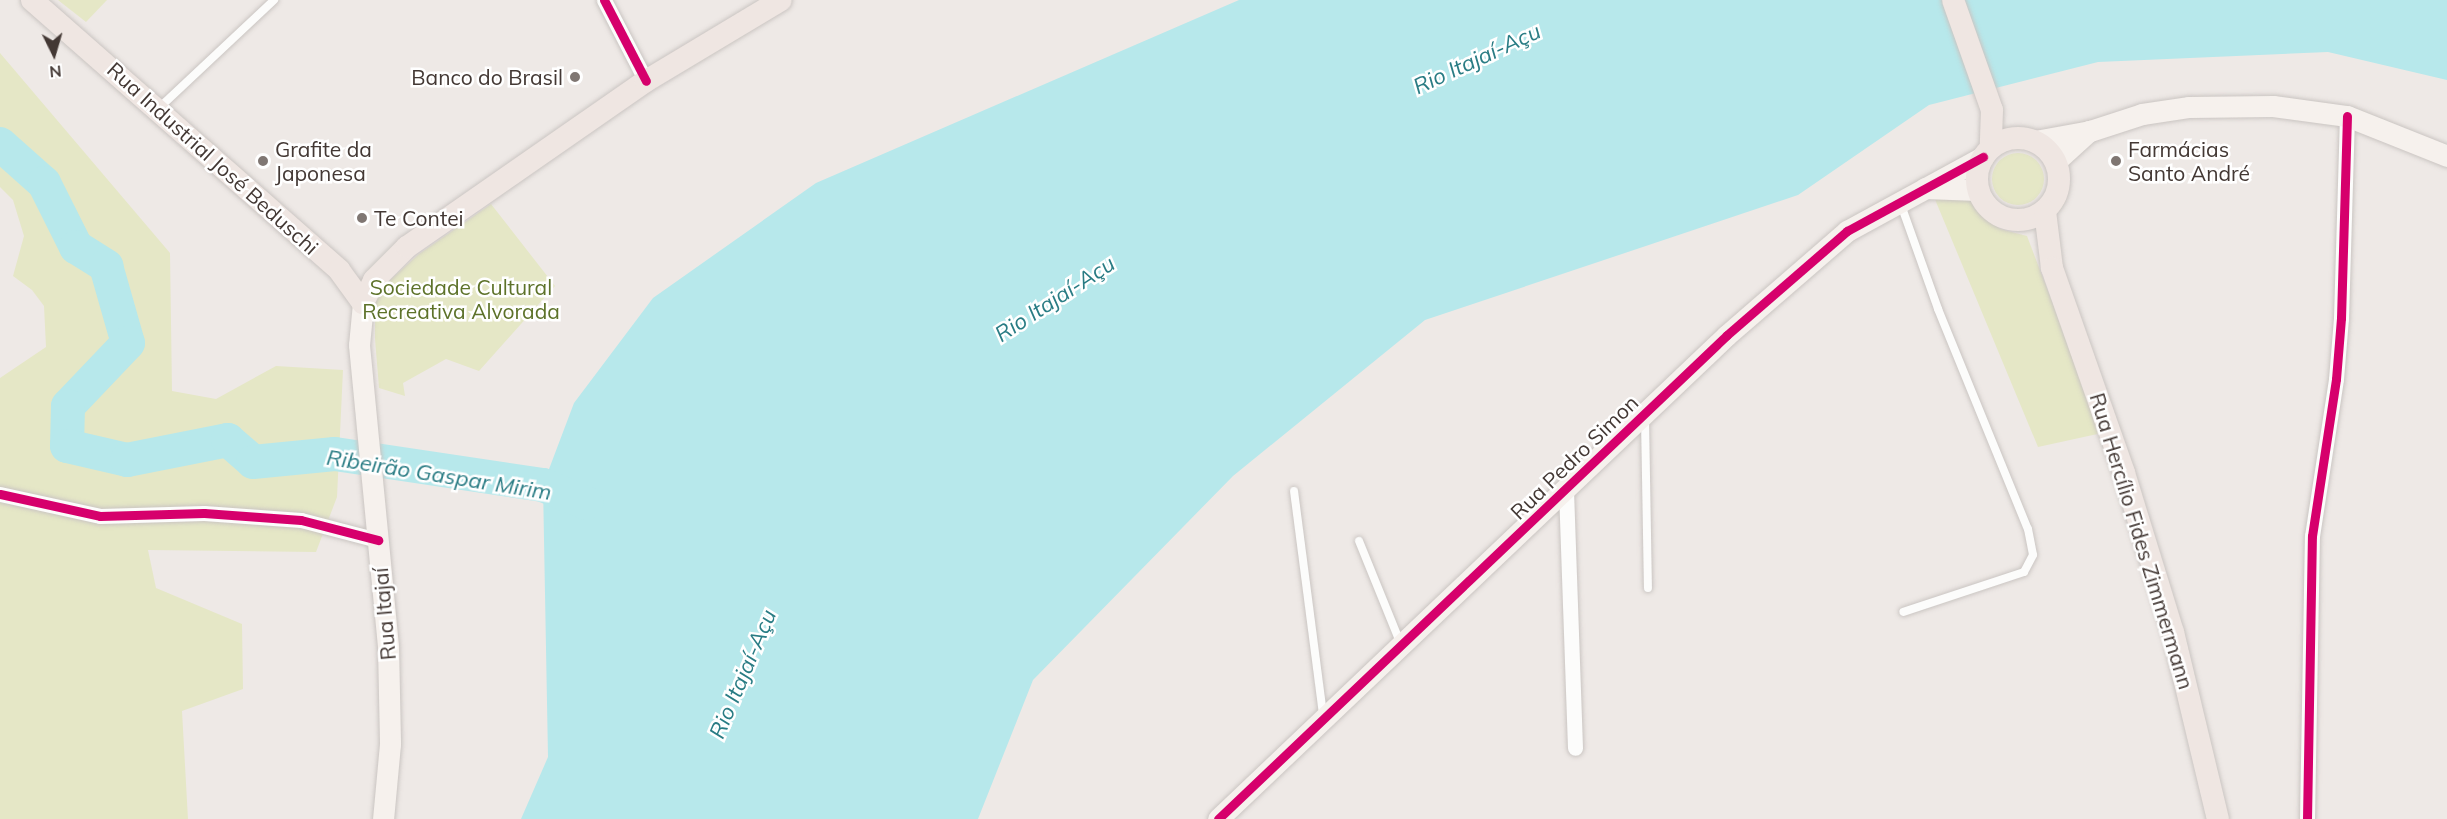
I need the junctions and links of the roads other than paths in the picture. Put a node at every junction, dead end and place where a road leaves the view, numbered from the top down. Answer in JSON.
{"nodes":[{"id":1,"x":32,"y":0,"type":"edge"},
{"id":2,"x":274,"y":0,"type":"edge"},
{"id":3,"x":604,"y":0,"type":"edge"},
{"id":4,"x":780,"y":0,"type":"edge"},
{"id":5,"x":1953,"y":0,"type":"edge"},
{"id":6,"x":646,"y":81,"type":"junction"},
{"id":7,"x":1990,"y":106,"type":"junction"},
{"id":8,"x":159,"y":108,"type":"junction"},
{"id":9,"x":2347,"y":116,"type":"junction"},
{"id":10,"x":2090,"y":131,"type":"junction"},
{"id":11,"x":2028,"y":139,"type":"junction"},
{"id":12,"x":1987,"y":152,"type":"junction"},
{"id":13,"x":2447,"y":156,"type":"edge"},
{"id":14,"x":2056,"y":161,"type":"junction"},
{"id":15,"x":1924,"y":188,"type":"junction"},
{"id":16,"x":1978,"y":190,"type":"junction"},
{"id":17,"x":1900,"y":201,"type":"junction"},
{"id":18,"x":2044,"y":212,"type":"junction"},
{"id":19,"x":2018,"y":221,"type":"junction"},
{"id":20,"x":2052,"y":268,"type":"junction"},
{"id":21,"x":339,"y":270,"type":"junction"},
{"id":22,"x":374,"y":280,"type":"junction"},
{"id":23,"x":363,"y":303,"type":"junction"},
{"id":24,"x":1645,"y":412,"type":"junction"},
{"id":25,"x":1566,"y":490,"type":"junction"},
{"id":26,"x":1294,"y":491,"type":"dead end"},
{"id":27,"x":0,"y":494,"type":"edge"},
{"id":28,"x":377,"y":532,"type":"junction"},
{"id":29,"x":1359,"y":541,"type":"dead end"},
{"id":30,"x":1648,"y":588,"type":"dead end"},
{"id":31,"x":1903,"y":612,"type":"dead end"},
{"id":32,"x":1402,"y":646,"type":"junction"},
{"id":33,"x":1323,"y":715,"type":"junction"},
{"id":34,"x":1575,"y":748,"type":"dead end"},
{"id":35,"x":383,"y":819,"type":"edge"},
{"id":36,"x":1218,"y":819,"type":"edge"},
{"id":37,"x":2218,"y":819,"type":"edge"},
{"id":38,"x":2307,"y":819,"type":"edge"}],
"edges":[{"from":1,"to":8,"type":"main road","name":"Rua Industrial José Beduschi"},
{"from":2,"to":8,"type":"lane"},
{"from":3,"to":6,"type":"street"},
{"from":4,"to":6,"type":"main road"},
{"from":5,"to":7,"type":"main road"},
{"from":6,"to":22,"type":"main road"},
{"from":7,"to":11,"type":"main road"},
{"from":7,"to":12,"type":"main road"},
{"from":8,"to":21,"type":"main road","name":"Rua Industrial José Beduschi"},
{"from":9,"to":10,"type":"street"},
{"from":9,"to":13,"type":"street"},
{"from":9,"to":38,"type":"street"},
{"from":10,"to":11,"type":"street"},
{"from":10,"to":14,"type":"street"},
{"from":11,"to":12,"type":"main road"},
{"from":11,"to":14,"type":"main road"},
{"from":12,"to":15,"type":"street","name":"Rua Pedro Simon"},
{"from":12,"to":16,"type":"main road"},
{"from":14,"to":18,"type":"main road"},
{"from":15,"to":16,"type":"street"},
{"from":15,"to":17,"type":"street","name":"Rua Pedro Simon"},
{"from":16,"to":19,"type":"main road"},
{"from":17,"to":24,"type":"street","name":"Rua Pedro Simon"},
{"from":17,"to":31,"type":"lane"},
{"from":18,"to":19,"type":"main road"},
{"from":18,"to":20,"type":"main road","name":"Rua Hercílio Fides Zimmermann"},
{"from":19,"to":20,"type":"main road","name":"Rua Hercílio Fides Zimmermann"},
{"from":20,"to":37,"type":"main road","name":"Rua Hercílio Fides Zimmermann"},
{"from":21,"to":22,"type":"main road","name":"Rua Industrial José Beduschi"},
{"from":21,"to":23,"type":"main road","name":"Rua Industrial José Beduschi"},
{"from":22,"to":23,"type":"main road"},
{"from":23,"to":28,"type":"street","name":"Rua Itajaí"},
{"from":24,"to":25,"type":"street","name":"Rua Pedro Simon"},
{"from":24,"to":30,"type":"lane"},
{"from":25,"to":32,"type":"street","name":"Rua Pedro Simon"},
{"from":25,"to":34,"type":"street"},
{"from":26,"to":33,"type":"lane"},
{"from":27,"to":28,"type":"street"},
{"from":28,"to":35,"type":"street","name":"Rua Itajaí"},
{"from":29,"to":32,"type":"lane"},
{"from":32,"to":33,"type":"street","name":"Rua Pedro Simon"},
{"from":33,"to":36,"type":"street","name":"Rua Pedro Simon"}]}
